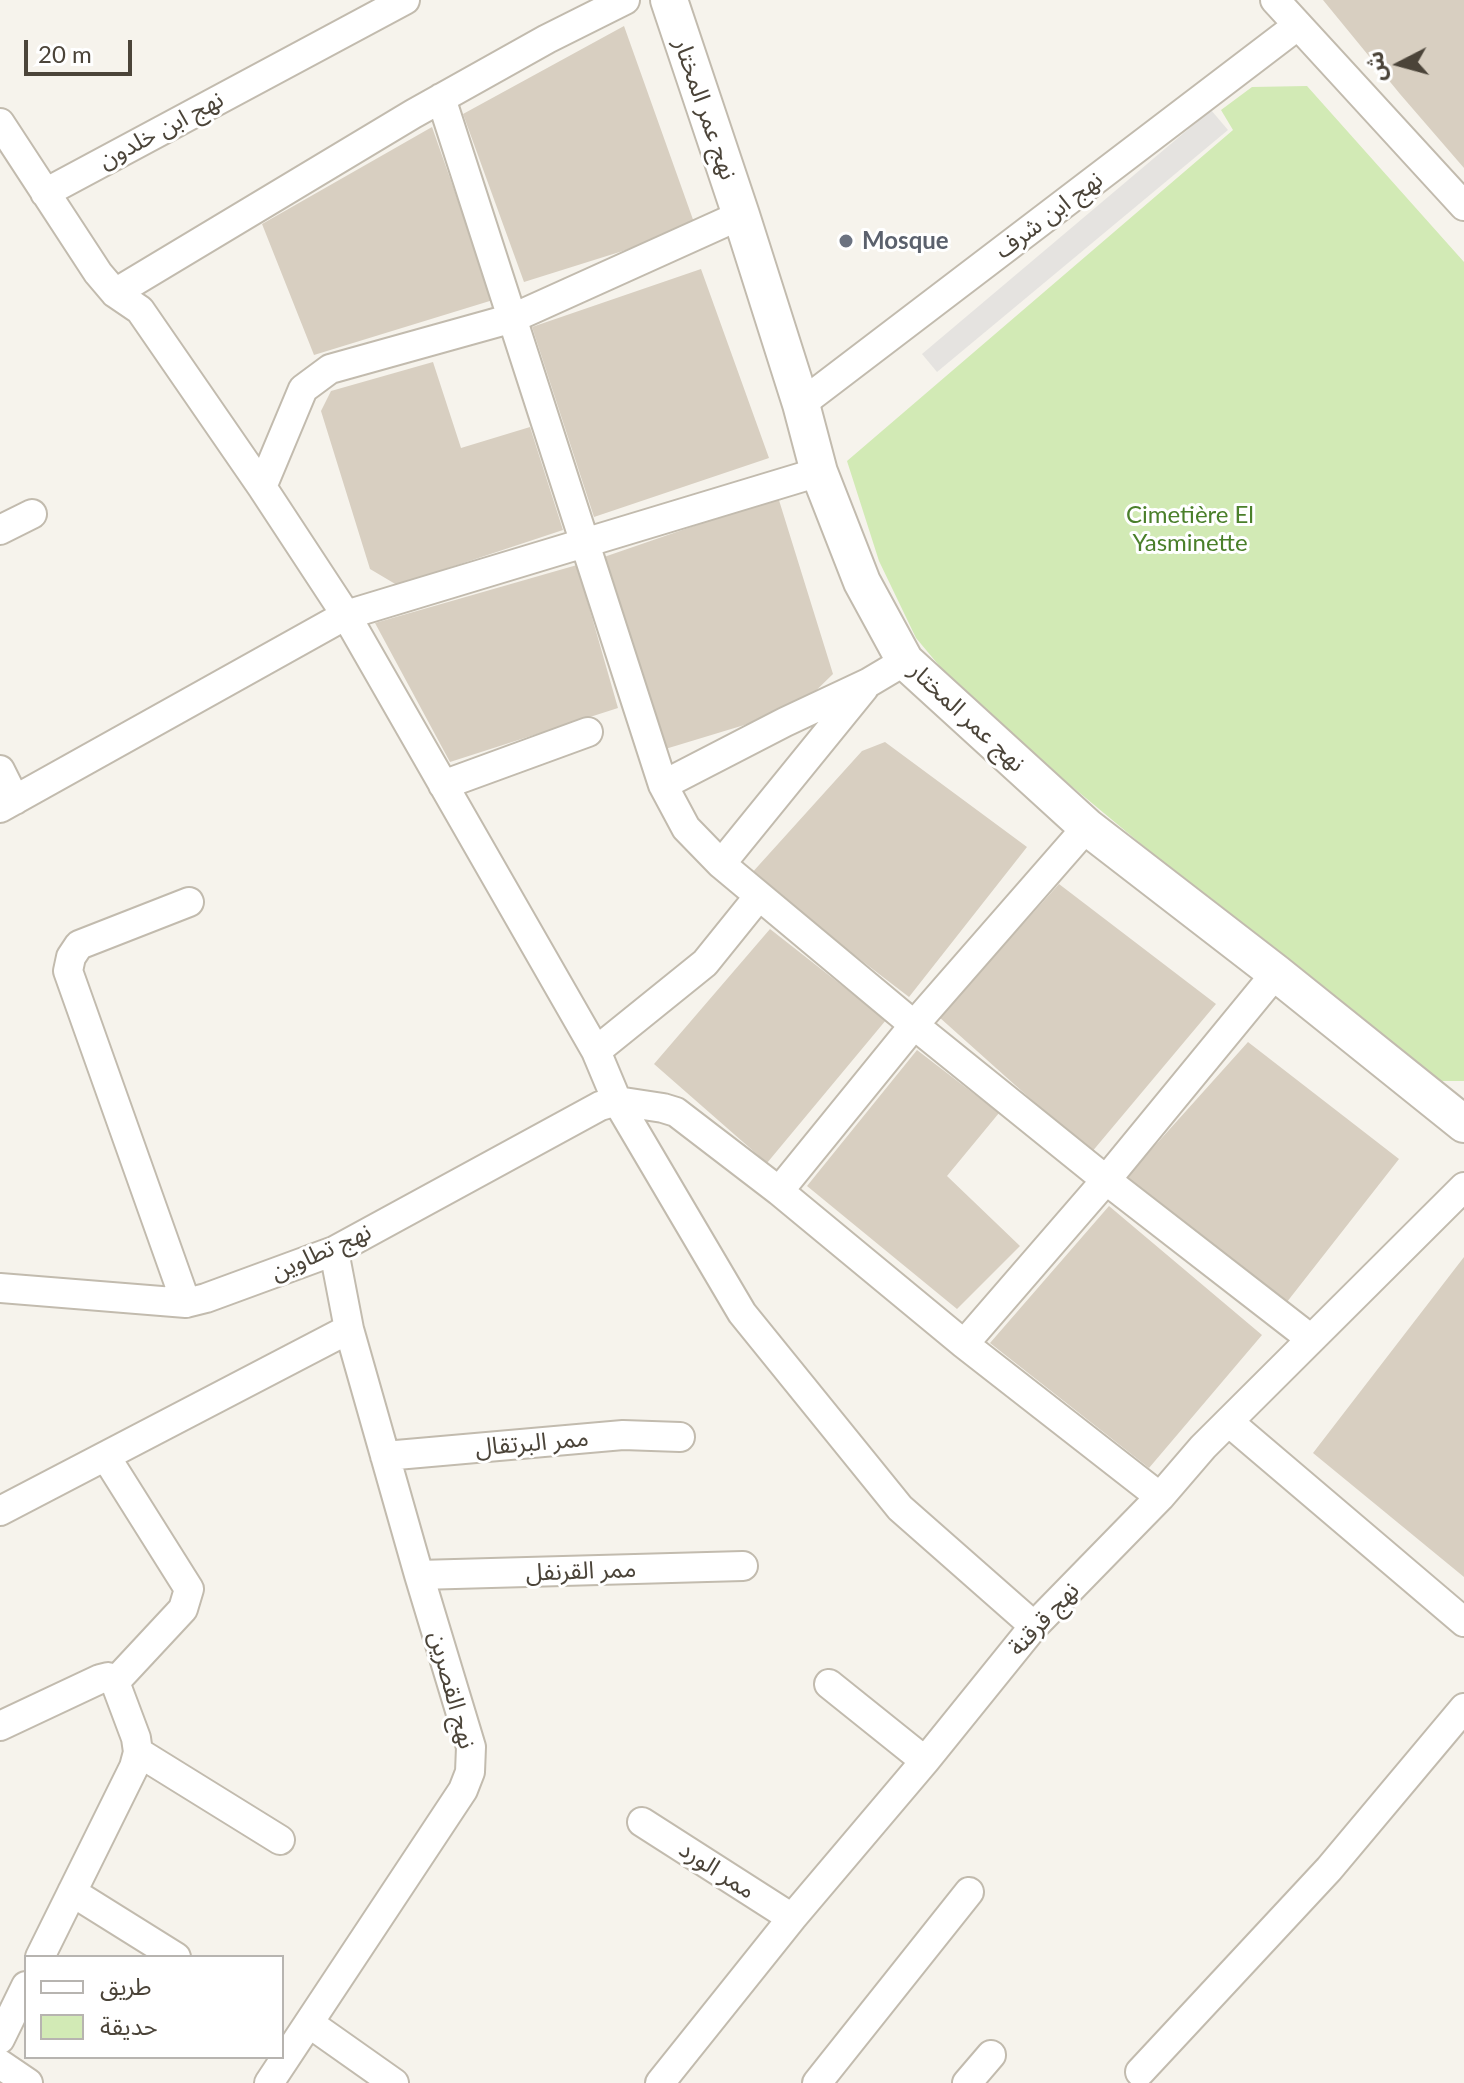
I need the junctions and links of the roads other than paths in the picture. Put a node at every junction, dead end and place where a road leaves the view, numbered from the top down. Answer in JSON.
{"nodes":[{"id":1,"x":405,"y":0,"type":"edge"},
{"id":2,"x":625,"y":0,"type":"edge"},
{"id":3,"x":669,"y":0,"type":"edge"},
{"id":4,"x":1275,"y":0,"type":"edge"},
{"id":5,"x":1297,"y":26,"type":"junction"},
{"id":6,"x":441,"y":98,"type":"junction"},
{"id":7,"x":0,"y":123,"type":"edge"},
{"id":8,"x":45,"y":193,"type":"junction"},
{"id":9,"x":1464,"y":206,"type":"edge"},
{"id":10,"x":741,"y":215,"type":"junction"},
{"id":11,"x":115,"y":293,"type":"junction"},
{"id":12,"x":513,"y":318,"type":"junction"},
{"id":13,"x":801,"y":404,"type":"junction"},
{"id":14,"x":819,"y":472,"type":"junction"},
{"id":15,"x":262,"y":487,"type":"junction"},
{"id":16,"x":32,"y":514,"type":"dead end"},
{"id":17,"x":0,"y":530,"type":"edge"},
{"id":18,"x":586,"y":544,"type":"junction"},
{"id":19,"x":346,"y":615,"type":"junction"},
{"id":20,"x":905,"y":661,"type":"junction"},
{"id":21,"x":868,"y":683,"type":"junction"},
{"id":22,"x":588,"y":732,"type":"dead end"},
{"id":23,"x":0,"y":770,"type":"edge"},
{"id":24,"x":443,"y":785,"type":"junction"},
{"id":25,"x":663,"y":785,"type":"junction"},
{"id":26,"x":8,"y":804,"type":"edge"},
{"id":27,"x":1087,"y":827,"type":"junction"},
{"id":28,"x":721,"y":864,"type":"junction"},
{"id":29,"x":759,"y":896,"type":"junction"},
{"id":30,"x":189,"y":902,"type":"dead end"},
{"id":31,"x":1276,"y":973,"type":"junction"},
{"id":32,"x":914,"y":1025,"type":"junction"},
{"id":33,"x":596,"y":1051,"type":"junction"},
{"id":34,"x":617,"y":1101,"type":"junction"},
{"id":35,"x":1464,"y":1124,"type":"edge"},
{"id":36,"x":1106,"y":1180,"type":"junction"},
{"id":37,"x":1464,"y":1187,"type":"edge"},
{"id":38,"x":779,"y":1191,"type":"junction"},
{"id":39,"x":334,"y":1251,"type":"junction"},
{"id":40,"x":0,"y":1288,"type":"edge"},
{"id":41,"x":186,"y":1303,"type":"junction"},
{"id":42,"x":349,"y":1329,"type":"junction"},
{"id":43,"x":1311,"y":1339,"type":"junction"},
{"id":44,"x":964,"y":1344,"type":"junction"},
{"id":45,"x":1230,"y":1423,"type":"junction"},
{"id":46,"x":680,"y":1437,"type":"dead end"},
{"id":47,"x":385,"y":1456,"type":"junction"},
{"id":48,"x":106,"y":1457,"type":"junction"},
{"id":49,"x":1160,"y":1497,"type":"junction"},
{"id":50,"x":0,"y":1511,"type":"edge"},
{"id":51,"x":743,"y":1566,"type":"dead end"},
{"id":52,"x":419,"y":1575,"type":"junction"},
{"id":53,"x":1464,"y":1622,"type":"edge"},
{"id":54,"x":1034,"y":1626,"type":"junction"},
{"id":55,"x":115,"y":1682,"type":"junction"},
{"id":56,"x":829,"y":1684,"type":"dead end"},
{"id":57,"x":1464,"y":1708,"type":"edge"},
{"id":58,"x":0,"y":1726,"type":"edge"},
{"id":59,"x":138,"y":1752,"type":"junction"},
{"id":60,"x":925,"y":1761,"type":"junction"},
{"id":61,"x":642,"y":1822,"type":"dead end"},
{"id":62,"x":280,"y":1840,"type":"dead end"},
{"id":63,"x":72,"y":1892,"type":"junction"},
{"id":64,"x":969,"y":1892,"type":"dead end"},
{"id":65,"x":792,"y":1918,"type":"junction"},
{"id":66,"x":41,"y":1955,"type":"edge"},
{"id":67,"x":173,"y":1955,"type":"edge"},
{"id":68,"x":24,"y":1990,"type":"edge"},
{"id":69,"x":297,"y":2027,"type":"edge"},
{"id":70,"x":0,"y":2039,"type":"edge"},
{"id":71,"x":284,"y":2053,"type":"edge"},
{"id":72,"x":991,"y":2055,"type":"dead end"},
{"id":73,"x":281,"y":2059,"type":"edge"},
{"id":74,"x":0,"y":2064,"type":"edge"},
{"id":75,"x":1140,"y":2072,"type":"dead end"},
{"id":76,"x":28,"y":2083,"type":"edge"},
{"id":77,"x":269,"y":2083,"type":"edge"},
{"id":78,"x":394,"y":2083,"type":"edge"},
{"id":79,"x":660,"y":2083,"type":"edge"},
{"id":80,"x":817,"y":2083,"type":"edge"},
{"id":81,"x":967,"y":2083,"type":"edge"}],
"edges":[{"from":1,"to":8,"type":"street","name":"نهج ابن خلدون"},
{"from":2,"to":6,"type":"street"},
{"from":3,"to":10,"type":"street","name":"نهج عمر المختار"},
{"from":4,"to":5,"type":"street"},
{"from":5,"to":9,"type":"street"},
{"from":5,"to":13,"type":"street","name":"نهج ابن شرف"},
{"from":6,"to":11,"type":"street"},
{"from":6,"to":12,"type":"street"},
{"from":7,"to":8,"type":"street"},
{"from":8,"to":11,"type":"street"},
{"from":10,"to":12,"type":"street"},
{"from":10,"to":13,"type":"street","name":"نهج عمر المختار"},
{"from":11,"to":15,"type":"street"},
{"from":12,"to":15,"type":"street"},
{"from":12,"to":18,"type":"street"},
{"from":13,"to":14,"type":"street","name":"نهج عمر المختار"},
{"from":14,"to":18,"type":"street"},
{"from":14,"to":20,"type":"street","name":"نهج عمر المختار"},
{"from":15,"to":19,"type":"street"},
{"from":16,"to":17,"type":"street"},
{"from":18,"to":19,"type":"street"},
{"from":18,"to":25,"type":"street"},
{"from":19,"to":24,"type":"street"},
{"from":19,"to":26,"type":"street"},
{"from":20,"to":21,"type":"street"},
{"from":20,"to":27,"type":"street","name":"نهج عمر المختار"},
{"from":21,"to":25,"type":"street"},
{"from":21,"to":28,"type":"street"},
{"from":22,"to":24,"type":"street"},
{"from":23,"to":26,"type":"street"},
{"from":24,"to":33,"type":"street"},
{"from":25,"to":28,"type":"street"},
{"from":27,"to":31,"type":"street","name":"نهج عمر المختار"},
{"from":27,"to":32,"type":"street"},
{"from":28,"to":29,"type":"street"},
{"from":29,"to":32,"type":"street"},
{"from":29,"to":33,"type":"street"},
{"from":30,"to":41,"type":"street"},
{"from":31,"to":35,"type":"street","name":"نهج عمر المختار"},
{"from":31,"to":36,"type":"street"},
{"from":32,"to":36,"type":"street"},
{"from":32,"to":38,"type":"street"},
{"from":33,"to":34,"type":"street"},
{"from":34,"to":38,"type":"street"},
{"from":34,"to":39,"type":"street","name":"نهج تطاوين"},
{"from":34,"to":54,"type":"street"},
{"from":36,"to":43,"type":"street"},
{"from":36,"to":44,"type":"street"},
{"from":37,"to":43,"type":"street","name":"نهج قرقنة"},
{"from":38,"to":44,"type":"street"},
{"from":39,"to":41,"type":"street","name":"نهج تطاوين"},
{"from":39,"to":42,"type":"street","name":"نهج القصرين"},
{"from":40,"to":41,"type":"street","name":"نهج تطاوين"},
{"from":42,"to":47,"type":"street","name":"نهج القصرين"},
{"from":42,"to":48,"type":"street"},
{"from":43,"to":45,"type":"street","name":"نهج قرقنة"},
{"from":44,"to":49,"type":"street"},
{"from":45,"to":49,"type":"street","name":"نهج قرقنة"},
{"from":45,"to":53,"type":"street"},
{"from":46,"to":47,"type":"street","name":"ممر البرتقال"},
{"from":47,"to":52,"type":"street","name":"نهج القصرين"},
{"from":48,"to":50,"type":"street"},
{"from":48,"to":55,"type":"street"},
{"from":49,"to":54,"type":"street","name":"نهج قرقنة"},
{"from":51,"to":52,"type":"street","name":"ممر القرنفل"},
{"from":52,"to":69,"type":"street","name":"نهج القصرين"},
{"from":54,"to":60,"type":"street","name":"نهج قرقنة"},
{"from":55,"to":58,"type":"street"},
{"from":55,"to":59,"type":"street"},
{"from":56,"to":60,"type":"street"},
{"from":57,"to":75,"type":"street"},
{"from":59,"to":62,"type":"street"},
{"from":59,"to":63,"type":"street"},
{"from":60,"to":65,"type":"street","name":"نهج قرقنة"},
{"from":61,"to":65,"type":"street","name":"ممر الورد"},
{"from":63,"to":66,"type":"street"},
{"from":63,"to":67,"type":"street"},
{"from":64,"to":80,"type":"street"},
{"from":65,"to":79,"type":"street","name":"نهج قرقنة"},
{"from":68,"to":70,"type":"street"},
{"from":69,"to":71,"type":"street","name":"نهج القصرين"},
{"from":69,"to":78,"type":"street"},
{"from":72,"to":81,"type":"street"},
{"from":73,"to":77,"type":"street","name":"نهج القصرين"},
{"from":74,"to":76,"type":"street"}]}
